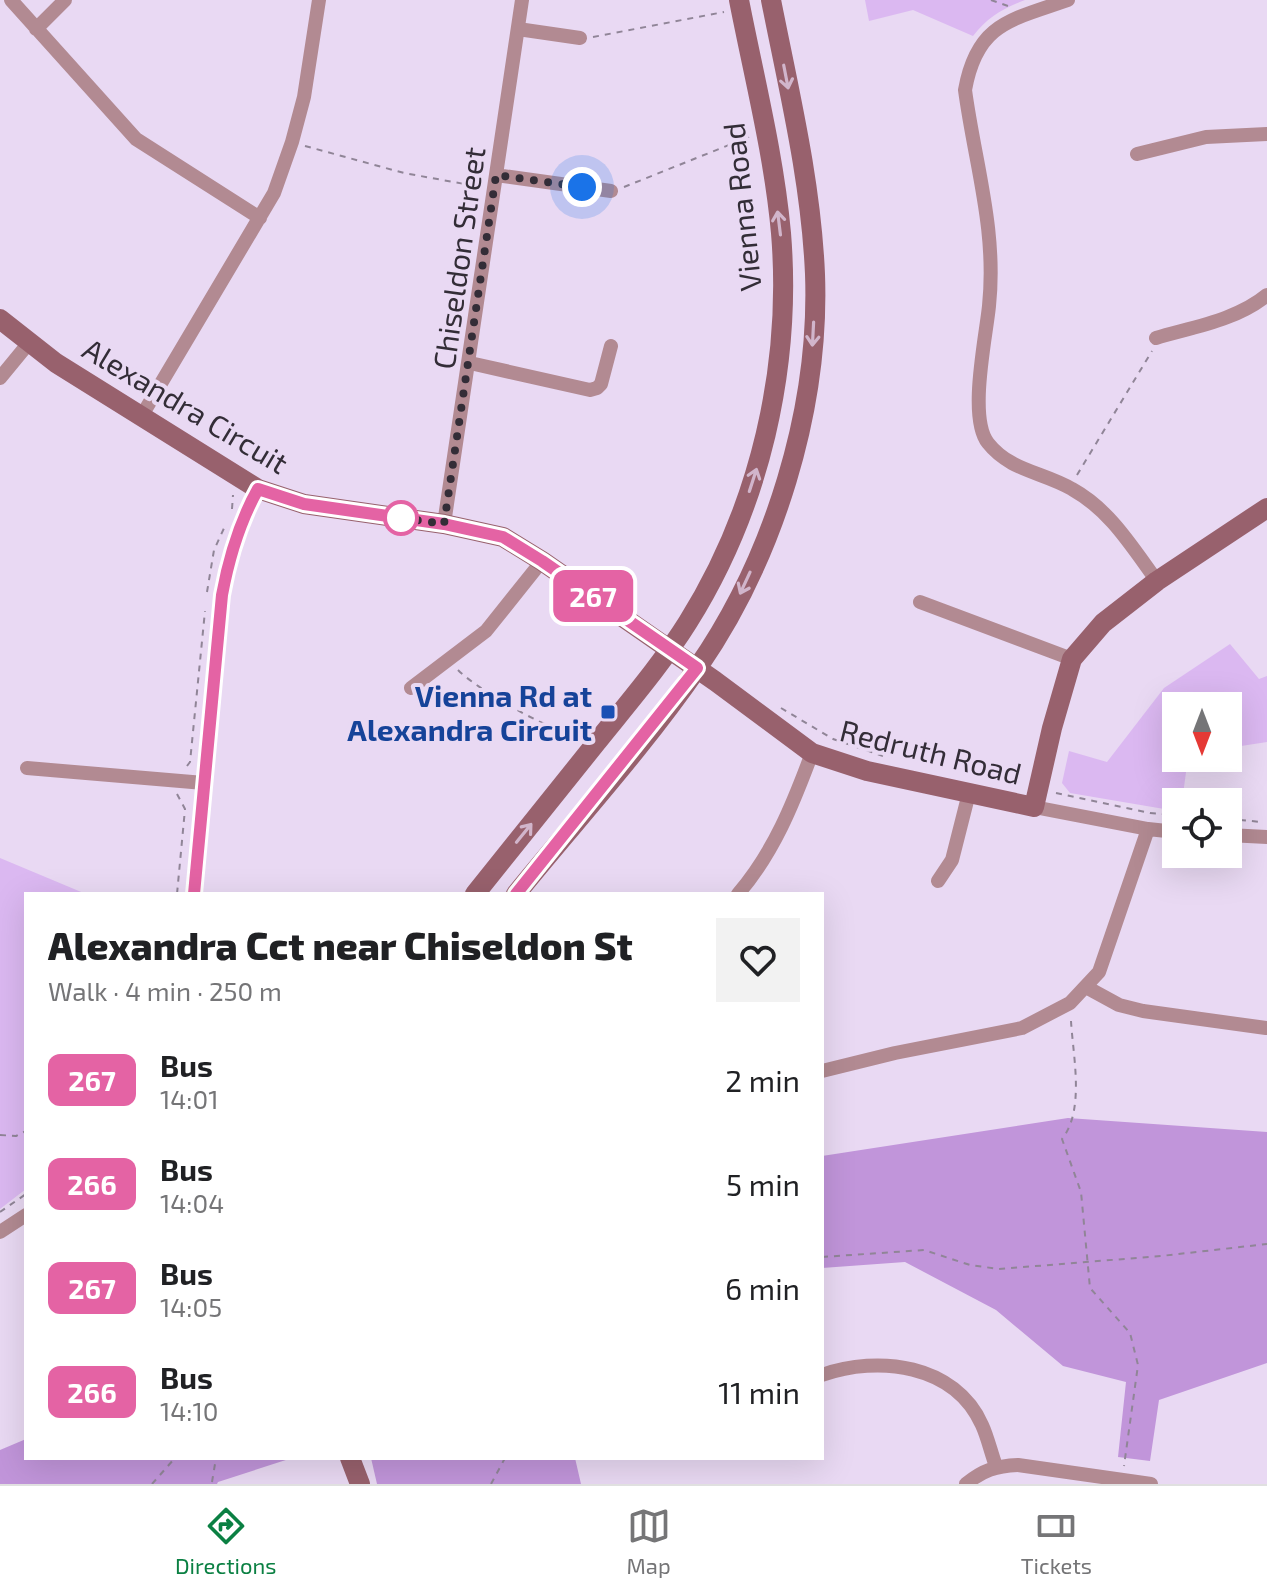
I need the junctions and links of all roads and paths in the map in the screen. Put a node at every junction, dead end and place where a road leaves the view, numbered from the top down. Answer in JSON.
{"nodes":[{"id":1,"x":11,"y":0,"type":"edge"},
{"id":2,"x":65,"y":0,"type":"edge"},
{"id":3,"x":319,"y":0,"type":"edge"},
{"id":4,"x":522,"y":0,"type":"edge"},
{"id":5,"x":771,"y":0,"type":"edge"},
{"id":6,"x":1068,"y":0,"type":"edge"},
{"id":7,"x":740,"y":4,"type":"edge"},
{"id":8,"x":36,"y":29,"type":"junction"},
{"id":9,"x":518,"y":29,"type":"junction"},
{"id":10,"x":580,"y":38,"type":"joint"},
{"id":11,"x":765,"y":132,"type":"junction"},
{"id":12,"x":1267,"y":134,"type":"edge"},
{"id":13,"x":292,"y":142,"type":"junction"},
{"id":14,"x":1137,"y":154,"type":"dead end"},
{"id":15,"x":495,"y":182,"type":"junction"},
{"id":16,"x":611,"y":191,"type":"joint"},
{"id":17,"x":260,"y":218,"type":"junction"},
{"id":18,"x":1267,"y":295,"type":"edge"},
{"id":19,"x":0,"y":319,"type":"edge"},
{"id":20,"x":1156,"y":338,"type":"joint"},
{"id":21,"x":28,"y":344,"type":"junction"},
{"id":22,"x":611,"y":346,"type":"dead end"},
{"id":23,"x":470,"y":363,"type":"junction"},
{"id":24,"x":0,"y":378,"type":"edge"},
{"id":25,"x":141,"y":417,"type":"junction"},
{"id":26,"x":1069,"y":487,"type":"junction"},
{"id":27,"x":258,"y":489,"type":"junction"},
{"id":28,"x":233,"y":492,"type":"dead end"},
{"id":29,"x":1267,"y":508,"type":"edge"},
{"id":30,"x":232,"y":509,"type":"dead end"},
{"id":31,"x":226,"y":523,"type":"dead end"},
{"id":32,"x":444,"y":524,"type":"junction"},
{"id":33,"x":542,"y":561,"type":"junction"},
{"id":34,"x":1157,"y":581,"type":"junction"},
{"id":35,"x":207,"y":591,"type":"dead end"},
{"id":36,"x":920,"y":602,"type":"dead end"},
{"id":37,"x":206,"y":607,"type":"dead end"},
{"id":38,"x":669,"y":650,"type":"junction"},
{"id":39,"x":1072,"y":659,"type":"junction"},
{"id":40,"x":449,"y":660,"type":"junction"},
{"id":41,"x":697,"y":668,"type":"junction"},
{"id":42,"x":411,"y":688,"type":"dead end"},
{"id":43,"x":773,"y":703,"type":"dead end"},
{"id":44,"x":583,"y":736,"type":"dead end"},
{"id":45,"x":812,"y":753,"type":"junction"},
{"id":46,"x":882,"y":756,"type":"dead end"},
{"id":47,"x":27,"y":768,"type":"dead end"},
{"id":48,"x":179,"y":770,"type":"dead end"},
{"id":49,"x":204,"y":783,"type":"junction"},
{"id":50,"x":175,"y":792,"type":"dead end"},
{"id":51,"x":969,"y":793,"type":"junction"},
{"id":52,"x":1035,"y":800,"type":"junction"},
{"id":53,"x":1162,"y":814,"type":"edge"},
{"id":54,"x":1242,"y":820,"type":"edge"},
{"id":55,"x":1267,"y":823,"type":"edge"},
{"id":56,"x":1148,"y":829,"type":"junction"},
{"id":57,"x":1162,"y":830,"type":"edge"},
{"id":58,"x":1242,"y":836,"type":"edge"},
{"id":59,"x":1267,"y":837,"type":"edge"},
{"id":60,"x":938,"y":881,"type":"dead end"},
{"id":61,"x":177,"y":892,"type":"edge"},
{"id":62,"x":194,"y":892,"type":"edge"},
{"id":63,"x":477,"y":892,"type":"edge"},
{"id":64,"x":518,"y":892,"type":"edge"},
{"id":65,"x":740,"y":892,"type":"edge"},
{"id":66,"x":1086,"y":987,"type":"junction"},
{"id":67,"x":1070,"y":1003,"type":"junction"},
{"id":68,"x":1266,"y":1028,"type":"edge"},
{"id":69,"x":824,"y":1071,"type":"edge"},
{"id":70,"x":24,"y":1132,"type":"edge"},
{"id":71,"x":0,"y":1135,"type":"edge"},
{"id":72,"x":24,"y":1195,"type":"edge"},
{"id":73,"x":0,"y":1212,"type":"edge"},
{"id":74,"x":24,"y":1216,"type":"edge"},
{"id":75,"x":0,"y":1232,"type":"edge"},
{"id":76,"x":1267,"y":1244,"type":"edge"},
{"id":77,"x":824,"y":1257,"type":"edge"},
{"id":78,"x":1089,"y":1262,"type":"junction"},
{"id":79,"x":824,"y":1374,"type":"edge"},
{"id":80,"x":173,"y":1460,"type":"edge"},
{"id":81,"x":216,"y":1460,"type":"edge"},
{"id":82,"x":351,"y":1460,"type":"edge"},
{"id":83,"x":362,"y":1460,"type":"edge"},
{"id":84,"x":504,"y":1460,"type":"edge"},
{"id":85,"x":996,"y":1466,"type":"junction"},
{"id":86,"x":1123,"y":1480,"type":"junction"},
{"id":87,"x":212,"y":1482,"type":"edge"},
{"id":88,"x":152,"y":1484,"type":"edge"},
{"id":89,"x":360,"y":1484,"type":"edge"},
{"id":90,"x":367,"y":1484,"type":"edge"},
{"id":91,"x":491,"y":1484,"type":"edge"},
{"id":92,"x":966,"y":1484,"type":"edge"},
{"id":93,"x":1151,"y":1484,"type":"edge"}],
"edges":[{"from":1,"to":8,"type":"street"},
{"from":2,"to":8,"type":"street"},
{"from":3,"to":13,"type":"street"},
{"from":4,"to":9,"type":"street","name":"Chiseldon Street"},
{"from":5,"to":41,"type":"main road","name":"Vienna Road","one_way":true},
{"from":6,"to":26,"type":"street"},
{"from":7,"to":10,"type":"path"},
{"from":7,"to":11,"type":"main road","name":"Vienna Road"},
{"from":8,"to":17,"type":"street"},
{"from":9,"to":10,"type":"street"},
{"from":9,"to":15,"type":"street","name":"Chiseldon Street"},
{"from":11,"to":16,"type":"path"},
{"from":38,"to":11,"type":"main road","name":"Vienna Road","one_way":true},
{"from":12,"to":14,"type":"street"},
{"from":13,"to":15,"type":"path"},
{"from":13,"to":17,"type":"street"},
{"from":15,"to":16,"type":"street"},
{"from":15,"to":23,"type":"street","name":"Chiseldon Street"},
{"from":17,"to":25,"type":"street"},
{"from":18,"to":20,"type":"street"},
{"from":19,"to":21,"type":"main road","name":"Alexandra Circuit"},
{"from":20,"to":26,"type":"path"},
{"from":21,"to":24,"type":"street"},
{"from":21,"to":25,"type":"main road","name":"Alexandra Circuit"},
{"from":22,"to":23,"type":"street"},
{"from":23,"to":32,"type":"street","name":"Chiseldon Street"},
{"from":25,"to":27,"type":"main road","name":"Alexandra Circuit"},
{"from":26,"to":34,"type":"street"},
{"from":27,"to":32,"type":"main road","name":"Alexandra Circuit"},
{"from":27,"to":49,"type":"street"},
{"from":28,"to":30,"type":"path"},
{"from":29,"to":34,"type":"main road"},
{"from":31,"to":35,"type":"path"},
{"from":32,"to":33,"type":"main road","name":"Alexandra Circuit"},
{"from":33,"to":38,"type":"main road","name":"Alexandra Circuit"},
{"from":33,"to":40,"type":"street"},
{"from":34,"to":39,"type":"main road"},
{"from":36,"to":39,"type":"street"},
{"from":37,"to":48,"type":"path"},
{"from":38,"to":41,"type":"main road","name":"Alexandra Circuit"},
{"from":63,"to":38,"type":"main road","name":"Vienna Road","one_way":true},
{"from":39,"to":52,"type":"main road"},
{"from":40,"to":42,"type":"street"},
{"from":40,"to":44,"type":"path"},
{"from":41,"to":45,"type":"main road","name":"Redruth Road"},
{"from":41,"to":64,"type":"main road","name":"Vienna Road"},
{"from":43,"to":46,"type":"path"},
{"from":45,"to":51,"type":"main road","name":"Redruth Road"},
{"from":45,"to":65,"type":"street"},
{"from":47,"to":49,"type":"street"},
{"from":49,"to":62,"type":"street"},
{"from":50,"to":61,"type":"path"},
{"from":51,"to":52,"type":"main road","name":"Redruth Road"},
{"from":51,"to":60,"type":"street"},
{"from":52,"to":53,"type":"path"},
{"from":52,"to":56,"type":"street","name":"Redruth Road"},
{"from":54,"to":55,"type":"path"},
{"from":56,"to":57,"type":"street","name":"Redruth Road"},
{"from":56,"to":66,"type":"street"},
{"from":58,"to":59,"type":"street"},
{"from":66,"to":67,"type":"street"},
{"from":66,"to":68,"type":"street"},
{"from":67,"to":69,"type":"street"},
{"from":67,"to":78,"type":"path"},
{"from":70,"to":71,"type":"path"},
{"from":72,"to":73,"type":"path"},
{"from":74,"to":75,"type":"street"},
{"from":76,"to":78,"type":"path"},
{"from":77,"to":78,"type":"path"},
{"from":78,"to":86,"type":"path"},
{"from":79,"to":85,"type":"street"},
{"from":80,"to":88,"type":"path"},
{"from":81,"to":87,"type":"path"},
{"from":82,"to":89,"type":"main road"},
{"from":83,"to":90,"type":"main road"},
{"from":84,"to":91,"type":"path"},
{"from":85,"to":86,"type":"street"},
{"from":85,"to":92,"type":"street"},
{"from":86,"to":93,"type":"street"}]}
